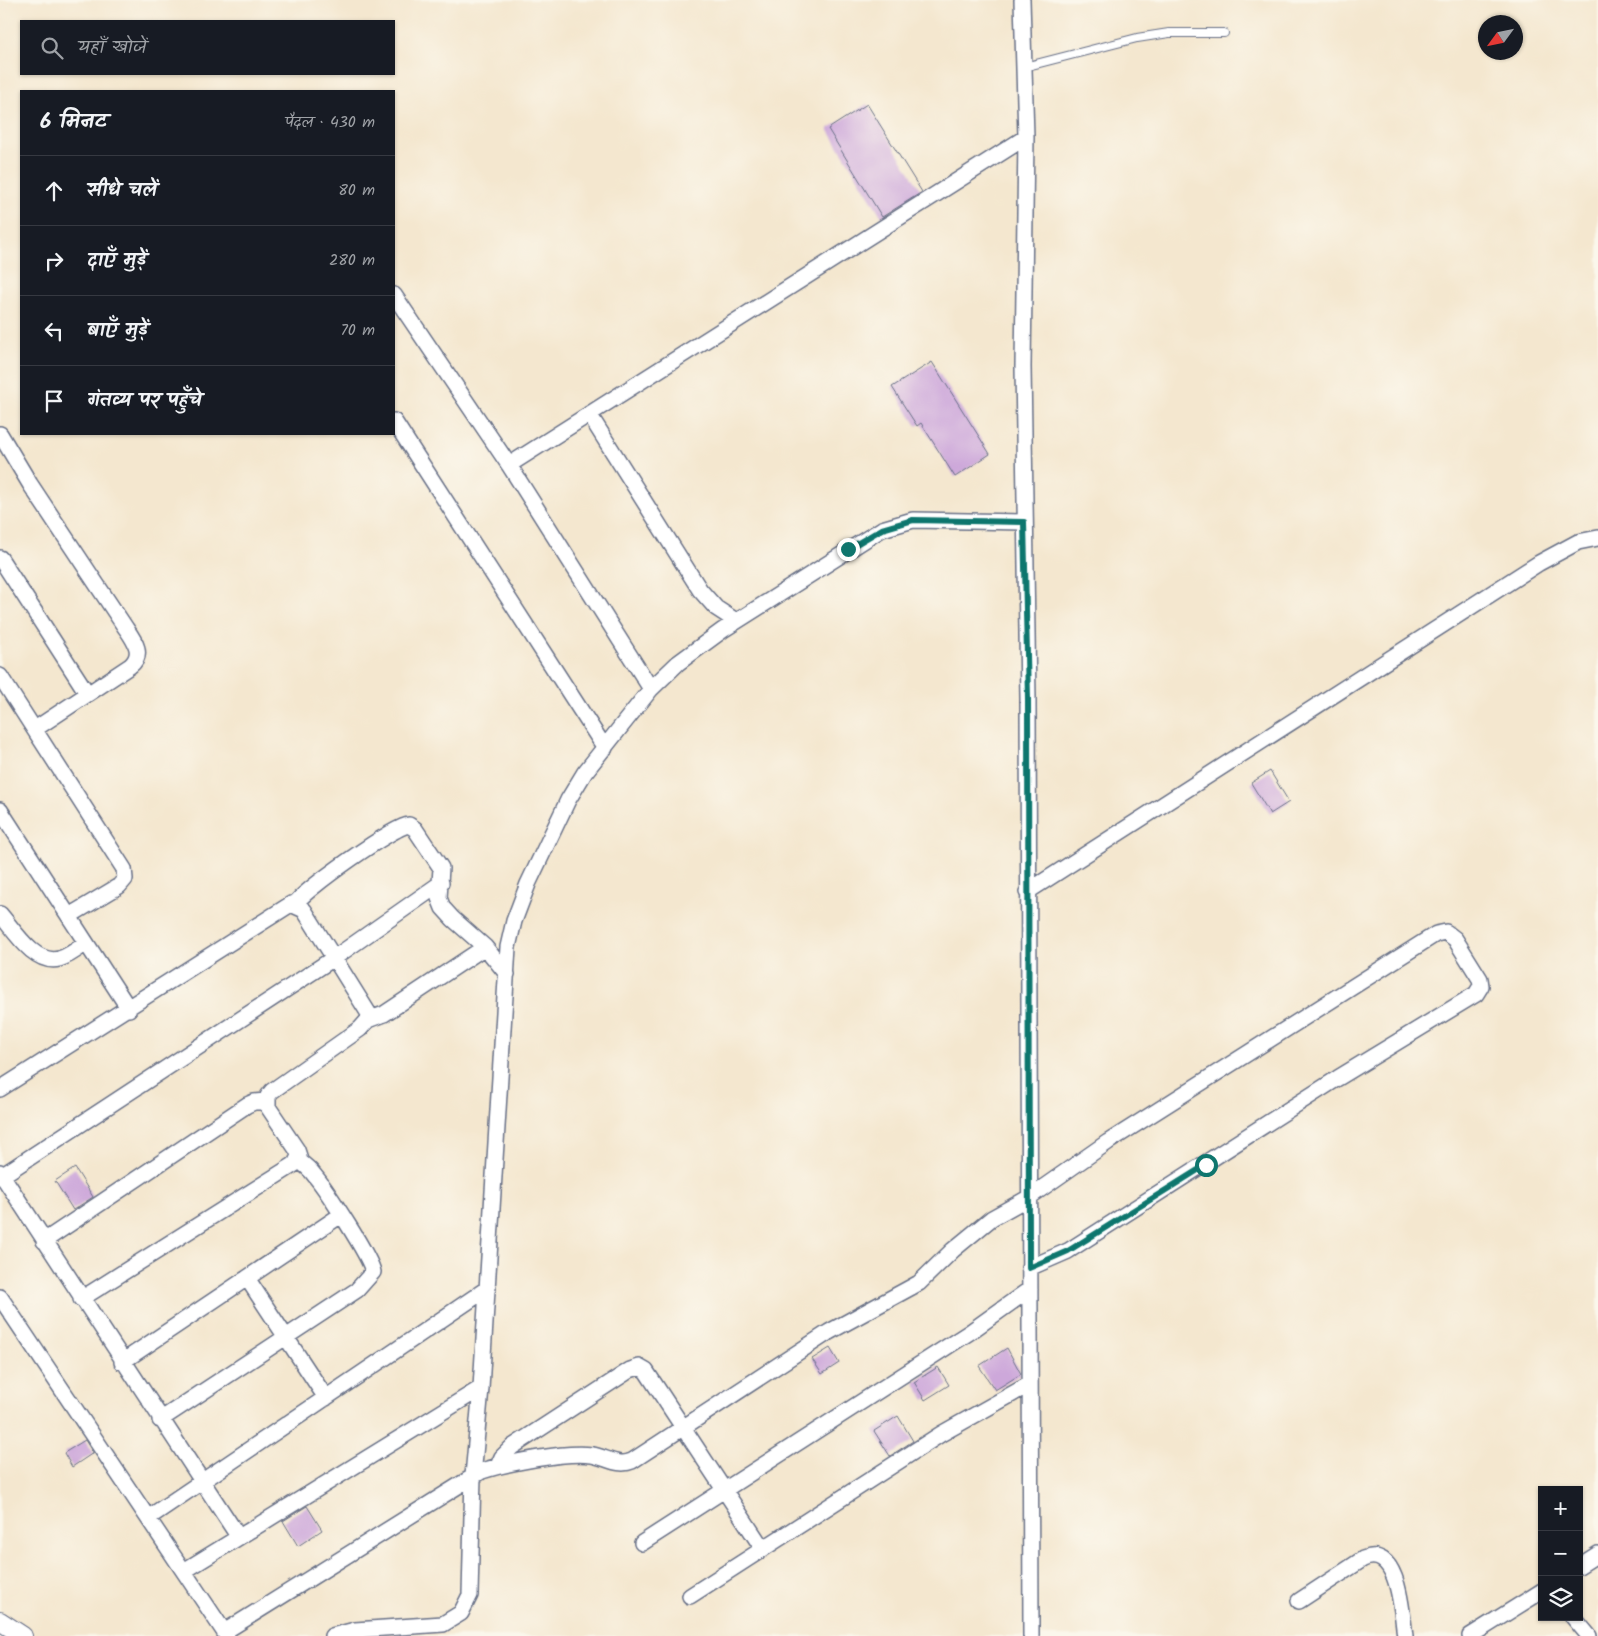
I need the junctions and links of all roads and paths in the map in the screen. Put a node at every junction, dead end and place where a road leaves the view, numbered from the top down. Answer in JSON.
{"nodes":[{"id":1,"x":1022,"y":0,"type":"edge"},
{"id":2,"x":1224,"y":33,"type":"dead end"},
{"id":3,"x":1024,"y":67,"type":"junction"},
{"id":4,"x":1026,"y":137,"type":"junction"},
{"id":5,"x":395,"y":297,"type":"edge"},
{"id":6,"x":589,"y":414,"type":"junction"},
{"id":7,"x":395,"y":423,"type":"edge"},
{"id":8,"x":0,"y":434,"type":"edge"},
{"id":9,"x":509,"y":465,"type":"junction"},
{"id":10,"x":1024,"y":522,"type":"junction"},
{"id":11,"x":1598,"y":538,"type":"edge"},
{"id":12,"x":0,"y":558,"type":"edge"},
{"id":13,"x":736,"y":621,"type":"junction"},
{"id":14,"x":0,"y":676,"type":"edge"},
{"id":15,"x":651,"y":689,"type":"junction"},
{"id":16,"x":87,"y":693,"type":"junction"},
{"id":17,"x":36,"y":729,"type":"junction"},
{"id":18,"x":605,"y":748,"type":"junction"},
{"id":19,"x":0,"y":810,"type":"edge"},
{"id":20,"x":441,"y":883,"type":"junction"},
{"id":21,"x":1027,"y":892,"type":"junction"},
{"id":22,"x":295,"y":904,"type":"junction"},
{"id":23,"x":0,"y":914,"type":"edge"},
{"id":24,"x":69,"y":916,"type":"junction"},
{"id":25,"x":86,"y":943,"type":"junction"},
{"id":26,"x":485,"y":947,"type":"junction"},
{"id":27,"x":334,"y":958,"type":"junction"},
{"id":28,"x":507,"y":974,"type":"junction"},
{"id":29,"x":129,"y":1009,"type":"junction"},
{"id":30,"x":368,"y":1020,"type":"junction"},
{"id":31,"x":0,"y":1088,"type":"edge"},
{"id":32,"x":267,"y":1101,"type":"junction"},
{"id":33,"x":298,"y":1160,"type":"junction"},
{"id":34,"x":1,"y":1175,"type":"edge"},
{"id":35,"x":1028,"y":1198,"type":"junction"},
{"id":36,"x":341,"y":1215,"type":"junction"},
{"id":37,"x":44,"y":1241,"type":"junction"},
{"id":38,"x":1029,"y":1268,"type":"junction"},
{"id":39,"x":247,"y":1278,"type":"junction"},
{"id":40,"x":488,"y":1288,"type":"junction"},
{"id":41,"x":1030,"y":1289,"type":"junction"},
{"id":42,"x":0,"y":1297,"type":"edge"},
{"id":43,"x":81,"y":1299,"type":"junction"},
{"id":44,"x":286,"y":1337,"type":"junction"},
{"id":45,"x":122,"y":1362,"type":"junction"},
{"id":46,"x":1030,"y":1384,"type":"junction"},
{"id":47,"x":481,"y":1388,"type":"junction"},
{"id":48,"x":326,"y":1398,"type":"junction"},
{"id":49,"x":160,"y":1420,"type":"junction"},
{"id":50,"x":682,"y":1428,"type":"junction"},
{"id":51,"x":498,"y":1466,"type":"junction"},
{"id":52,"x":472,"y":1476,"type":"junction"},
{"id":53,"x":201,"y":1483,"type":"junction"},
{"id":54,"x":724,"y":1490,"type":"junction"},
{"id":55,"x":148,"y":1518,"type":"junction"},
{"id":56,"x":238,"y":1536,"type":"junction"},
{"id":57,"x":642,"y":1543,"type":"dead end"},
{"id":58,"x":763,"y":1550,"type":"junction"},
{"id":59,"x":1598,"y":1554,"type":"edge"},
{"id":60,"x":1583,"y":1563,"type":"edge"},
{"id":61,"x":184,"y":1570,"type":"junction"},
{"id":62,"x":1538,"y":1594,"type":"edge"},
{"id":63,"x":690,"y":1596,"type":"dead end"},
{"id":64,"x":1298,"y":1601,"type":"dead end"},
{"id":65,"x":0,"y":1620,"type":"edge"},
{"id":66,"x":1576,"y":1621,"type":"edge"},
{"id":67,"x":226,"y":1634,"type":"edge"},
{"id":68,"x":23,"y":1636,"type":"edge"},
{"id":69,"x":332,"y":1636,"type":"edge"},
{"id":70,"x":1031,"y":1636,"type":"edge"},
{"id":71,"x":1405,"y":1636,"type":"edge"},
{"id":72,"x":1470,"y":1636,"type":"edge"},
{"id":73,"x":1589,"y":1636,"type":"edge"}],
"edges":[{"from":1,"to":3,"type":"street"},
{"from":2,"to":3,"type":"lane"},
{"from":3,"to":4,"type":"street"},
{"from":4,"to":6,"type":"street"},
{"from":4,"to":10,"type":"street"},
{"from":5,"to":9,"type":"street"},
{"from":6,"to":9,"type":"street"},
{"from":6,"to":13,"type":"street"},
{"from":7,"to":18,"type":"street"},
{"from":8,"to":16,"type":"street"},
{"from":9,"to":15,"type":"street"},
{"from":10,"to":13,"type":"street"},
{"from":10,"to":21,"type":"street"},
{"from":11,"to":21,"type":"street"},
{"from":12,"to":16,"type":"street"},
{"from":13,"to":15,"type":"street"},
{"from":14,"to":17,"type":"street"},
{"from":15,"to":18,"type":"street"},
{"from":16,"to":17,"type":"street"},
{"from":17,"to":24,"type":"street"},
{"from":18,"to":28,"type":"street"},
{"from":19,"to":24,"type":"street"},
{"from":20,"to":22,"type":"street"},
{"from":20,"to":26,"type":"street"},
{"from":20,"to":27,"type":"street"},
{"from":21,"to":35,"type":"street"},
{"from":22,"to":27,"type":"street"},
{"from":22,"to":29,"type":"street"},
{"from":23,"to":25,"type":"street"},
{"from":24,"to":25,"type":"street"},
{"from":25,"to":29,"type":"street"},
{"from":26,"to":28,"type":"street"},
{"from":26,"to":30,"type":"street"},
{"from":27,"to":30,"type":"street"},
{"from":27,"to":34,"type":"street"},
{"from":28,"to":40,"type":"street"},
{"from":29,"to":31,"type":"street"},
{"from":30,"to":32,"type":"street"},
{"from":32,"to":33,"type":"street"},
{"from":32,"to":37,"type":"street"},
{"from":33,"to":36,"type":"street"},
{"from":33,"to":43,"type":"street"},
{"from":34,"to":37,"type":"street"},
{"from":35,"to":38,"type":"street"},
{"from":35,"to":38,"type":"street"},
{"from":35,"to":50,"type":"street"},
{"from":36,"to":39,"type":"street"},
{"from":36,"to":44,"type":"street"},
{"from":37,"to":43,"type":"street"},
{"from":38,"to":41,"type":"street"},
{"from":39,"to":44,"type":"street"},
{"from":39,"to":45,"type":"street"},
{"from":40,"to":47,"type":"street"},
{"from":40,"to":48,"type":"street"},
{"from":41,"to":46,"type":"street"},
{"from":41,"to":54,"type":"street"},
{"from":42,"to":55,"type":"street"},
{"from":43,"to":45,"type":"street"},
{"from":44,"to":48,"type":"street"},
{"from":44,"to":49,"type":"street"},
{"from":45,"to":49,"type":"street"},
{"from":46,"to":58,"type":"street"},
{"from":46,"to":70,"type":"street"},
{"from":47,"to":52,"type":"street"},
{"from":47,"to":56,"type":"street"},
{"from":48,"to":53,"type":"street"},
{"from":49,"to":53,"type":"street"},
{"from":50,"to":51,"type":"street"},
{"from":50,"to":51,"type":"street"},
{"from":50,"to":54,"type":"street"},
{"from":51,"to":52,"type":"street"},
{"from":52,"to":67,"type":"street"},
{"from":52,"to":69,"type":"street"},
{"from":53,"to":55,"type":"street"},
{"from":53,"to":56,"type":"street"},
{"from":54,"to":57,"type":"street"},
{"from":54,"to":58,"type":"street"},
{"from":55,"to":61,"type":"street"},
{"from":56,"to":61,"type":"street"},
{"from":58,"to":63,"type":"street"},
{"from":59,"to":60,"type":"street"},
{"from":61,"to":67,"type":"street"},
{"from":62,"to":72,"type":"street"},
{"from":64,"to":71,"type":"street"},
{"from":65,"to":68,"type":"street"},
{"from":66,"to":73,"type":"street"}]}
